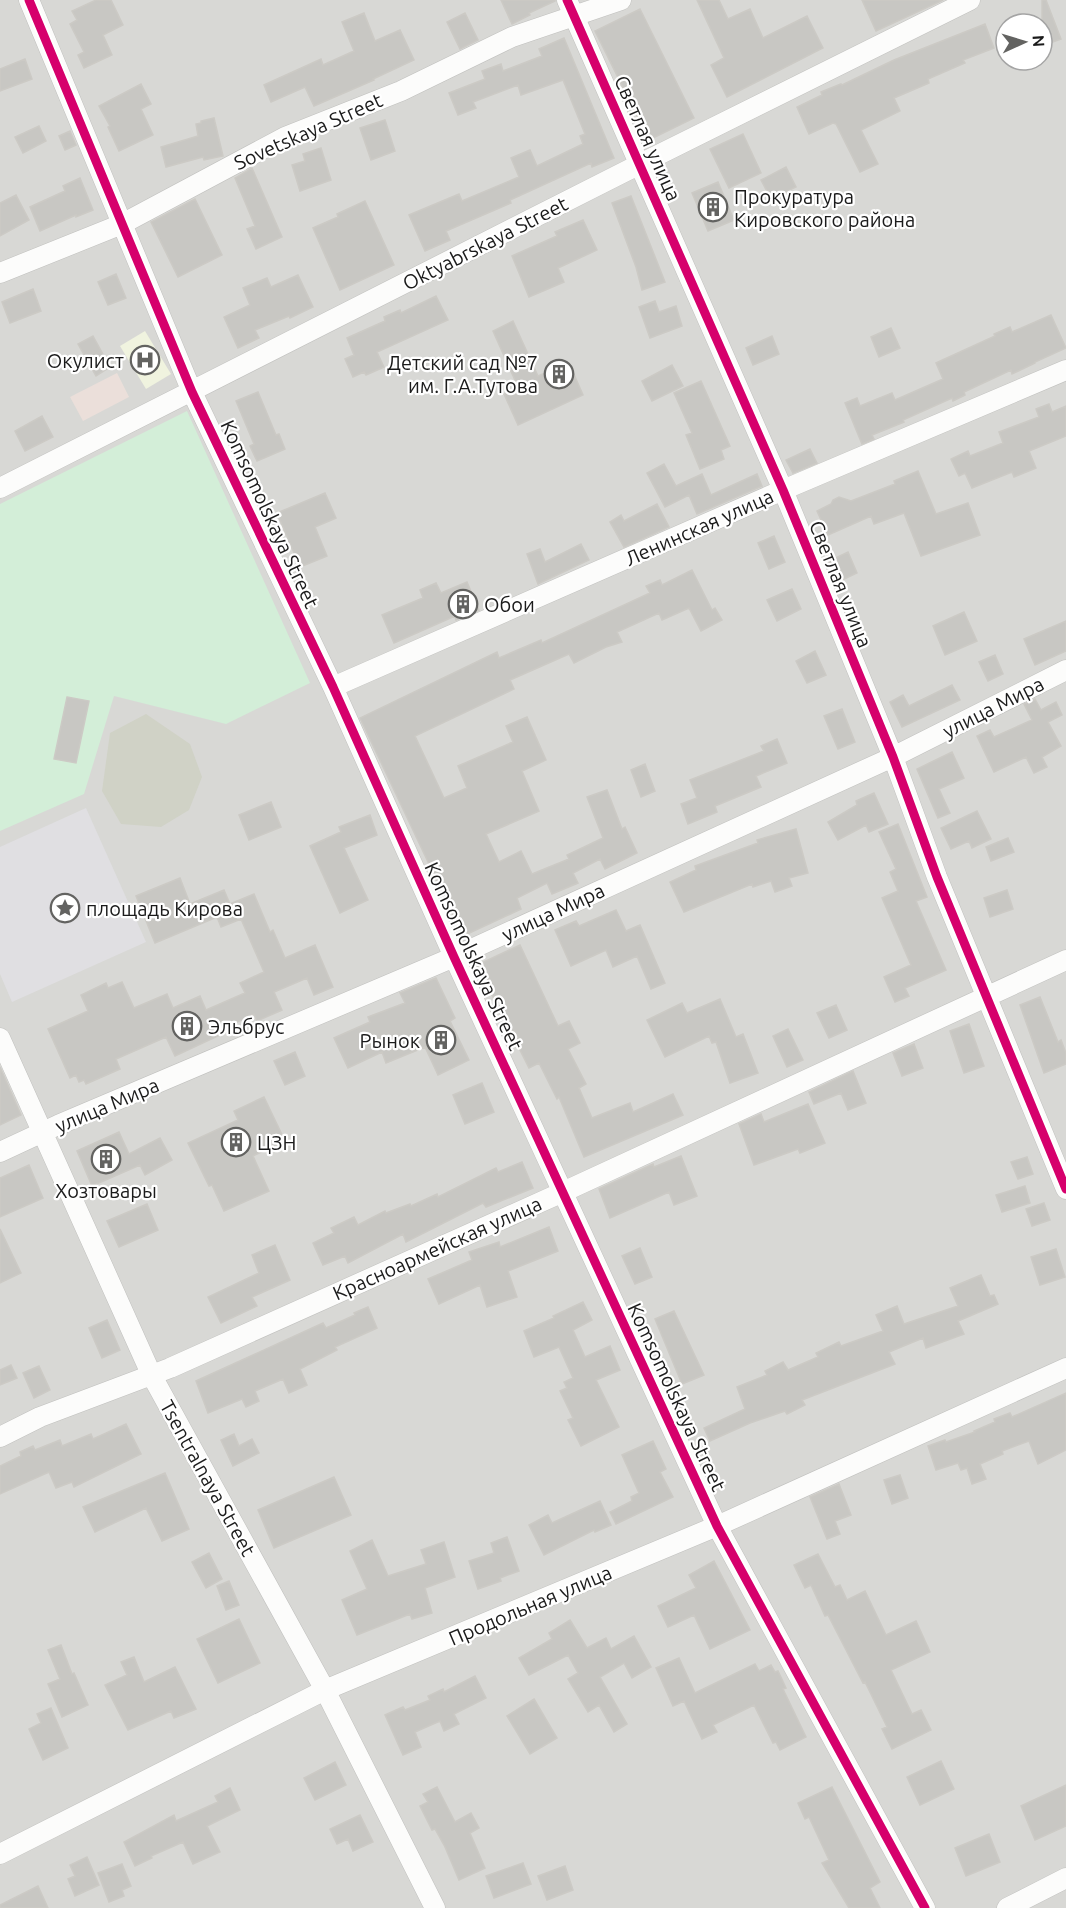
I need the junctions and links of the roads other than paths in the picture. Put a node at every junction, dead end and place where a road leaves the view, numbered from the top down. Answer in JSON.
{"nodes":[{"id":1,"x":29,"y":0,"type":"edge"},
{"id":2,"x":621,"y":0,"type":"edge"},
{"id":3,"x":970,"y":0,"type":"edge"},
{"id":4,"x":570,"y":7,"type":"edge"},
{"id":5,"x":640,"y":164,"type":"junction"},
{"id":6,"x":122,"y":224,"type":"junction"},
{"id":7,"x":0,"y":273,"type":"edge"},
{"id":8,"x":1066,"y":370,"type":"edge"},
{"id":9,"x":192,"y":392,"type":"junction"},
{"id":10,"x":0,"y":488,"type":"edge"},
{"id":11,"x":783,"y":490,"type":"junction"},
{"id":12,"x":1066,"y":670,"type":"edge"},
{"id":13,"x":333,"y":687,"type":"junction"},
{"id":14,"x":893,"y":757,"type":"junction"},
{"id":15,"x":454,"y":957,"type":"junction"},
{"id":16,"x":1066,"y":960,"type":"edge"},
{"id":17,"x":986,"y":997,"type":"junction"},
{"id":18,"x":0,"y":1038,"type":"edge"},
{"id":19,"x":42,"y":1133,"type":"junction"},
{"id":20,"x":0,"y":1152,"type":"edge"},
{"id":21,"x":1066,"y":1189,"type":"edge"},
{"id":22,"x":563,"y":1192,"type":"junction"},
{"id":23,"x":1066,"y":1368,"type":"edge"},
{"id":24,"x":152,"y":1376,"type":"junction"},
{"id":25,"x":0,"y":1437,"type":"edge"},
{"id":26,"x":717,"y":1526,"type":"junction"},
{"id":27,"x":325,"y":1690,"type":"junction"},
{"id":28,"x":0,"y":1854,"type":"edge"},
{"id":29,"x":1066,"y":1878,"type":"edge"},
{"id":30,"x":435,"y":1908,"type":"edge"},
{"id":31,"x":925,"y":1908,"type":"edge"},
{"id":32,"x":1007,"y":1908,"type":"edge"}],
"edges":[{"from":1,"to":6,"type":"street","name":"Komsomolskaya Street"},
{"from":2,"to":4,"type":"street","name":"Sovetskaya Street"},
{"from":3,"to":5,"type":"street","name":"Oktyabrskaya Street"},
{"from":4,"to":5,"type":"street","name":"Светлая улица"},
{"from":4,"to":6,"type":"street","name":"Sovetskaya Street"},
{"from":5,"to":9,"type":"street","name":"Oktyabrskaya Street"},
{"from":5,"to":11,"type":"street","name":"Светлая улица"},
{"from":6,"to":7,"type":"street","name":"Sovetskaya Street"},
{"from":6,"to":9,"type":"street","name":"Komsomolskaya Street"},
{"from":8,"to":11,"type":"street","name":"Ленинская улица"},
{"from":9,"to":10,"type":"street","name":"Oktyabrskaya Street"},
{"from":9,"to":13,"type":"street","name":"Komsomolskaya Street"},
{"from":11,"to":13,"type":"street","name":"Ленинская улица"},
{"from":11,"to":14,"type":"street","name":"Светлая улица"},
{"from":12,"to":14,"type":"street","name":"улица Мира"},
{"from":13,"to":15,"type":"street","name":"Komsomolskaya Street"},
{"from":14,"to":15,"type":"street","name":"улица Мира"},
{"from":14,"to":17,"type":"street","name":"Светлая улица"},
{"from":15,"to":19,"type":"street","name":"улица Мира"},
{"from":15,"to":22,"type":"street","name":"Komsomolskaya Street"},
{"from":16,"to":17,"type":"street","name":"Красноармейская улица"},
{"from":17,"to":21,"type":"street","name":"Светлая улица"},
{"from":17,"to":22,"type":"street","name":"Красноармейская улица"},
{"from":18,"to":19,"type":"street","name":"Tsentralnaya Street"},
{"from":19,"to":20,"type":"street","name":"улица Мира"},
{"from":19,"to":24,"type":"street","name":"Tsentralnaya Street"},
{"from":22,"to":24,"type":"street","name":"Красноармейская улица"},
{"from":22,"to":26,"type":"street","name":"Komsomolskaya Street"},
{"from":23,"to":26,"type":"street","name":"Продольная улица"},
{"from":24,"to":25,"type":"street","name":"Красноармейская улица"},
{"from":24,"to":27,"type":"street","name":"Tsentralnaya Street"},
{"from":26,"to":27,"type":"street","name":"Продольная улица"},
{"from":26,"to":31,"type":"street","name":"Komsomolskaya Street"},
{"from":27,"to":28,"type":"street","name":"Продольная улица"},
{"from":27,"to":30,"type":"street","name":"Tsentralnaya Street"},
{"from":29,"to":32,"type":"street"}]}
